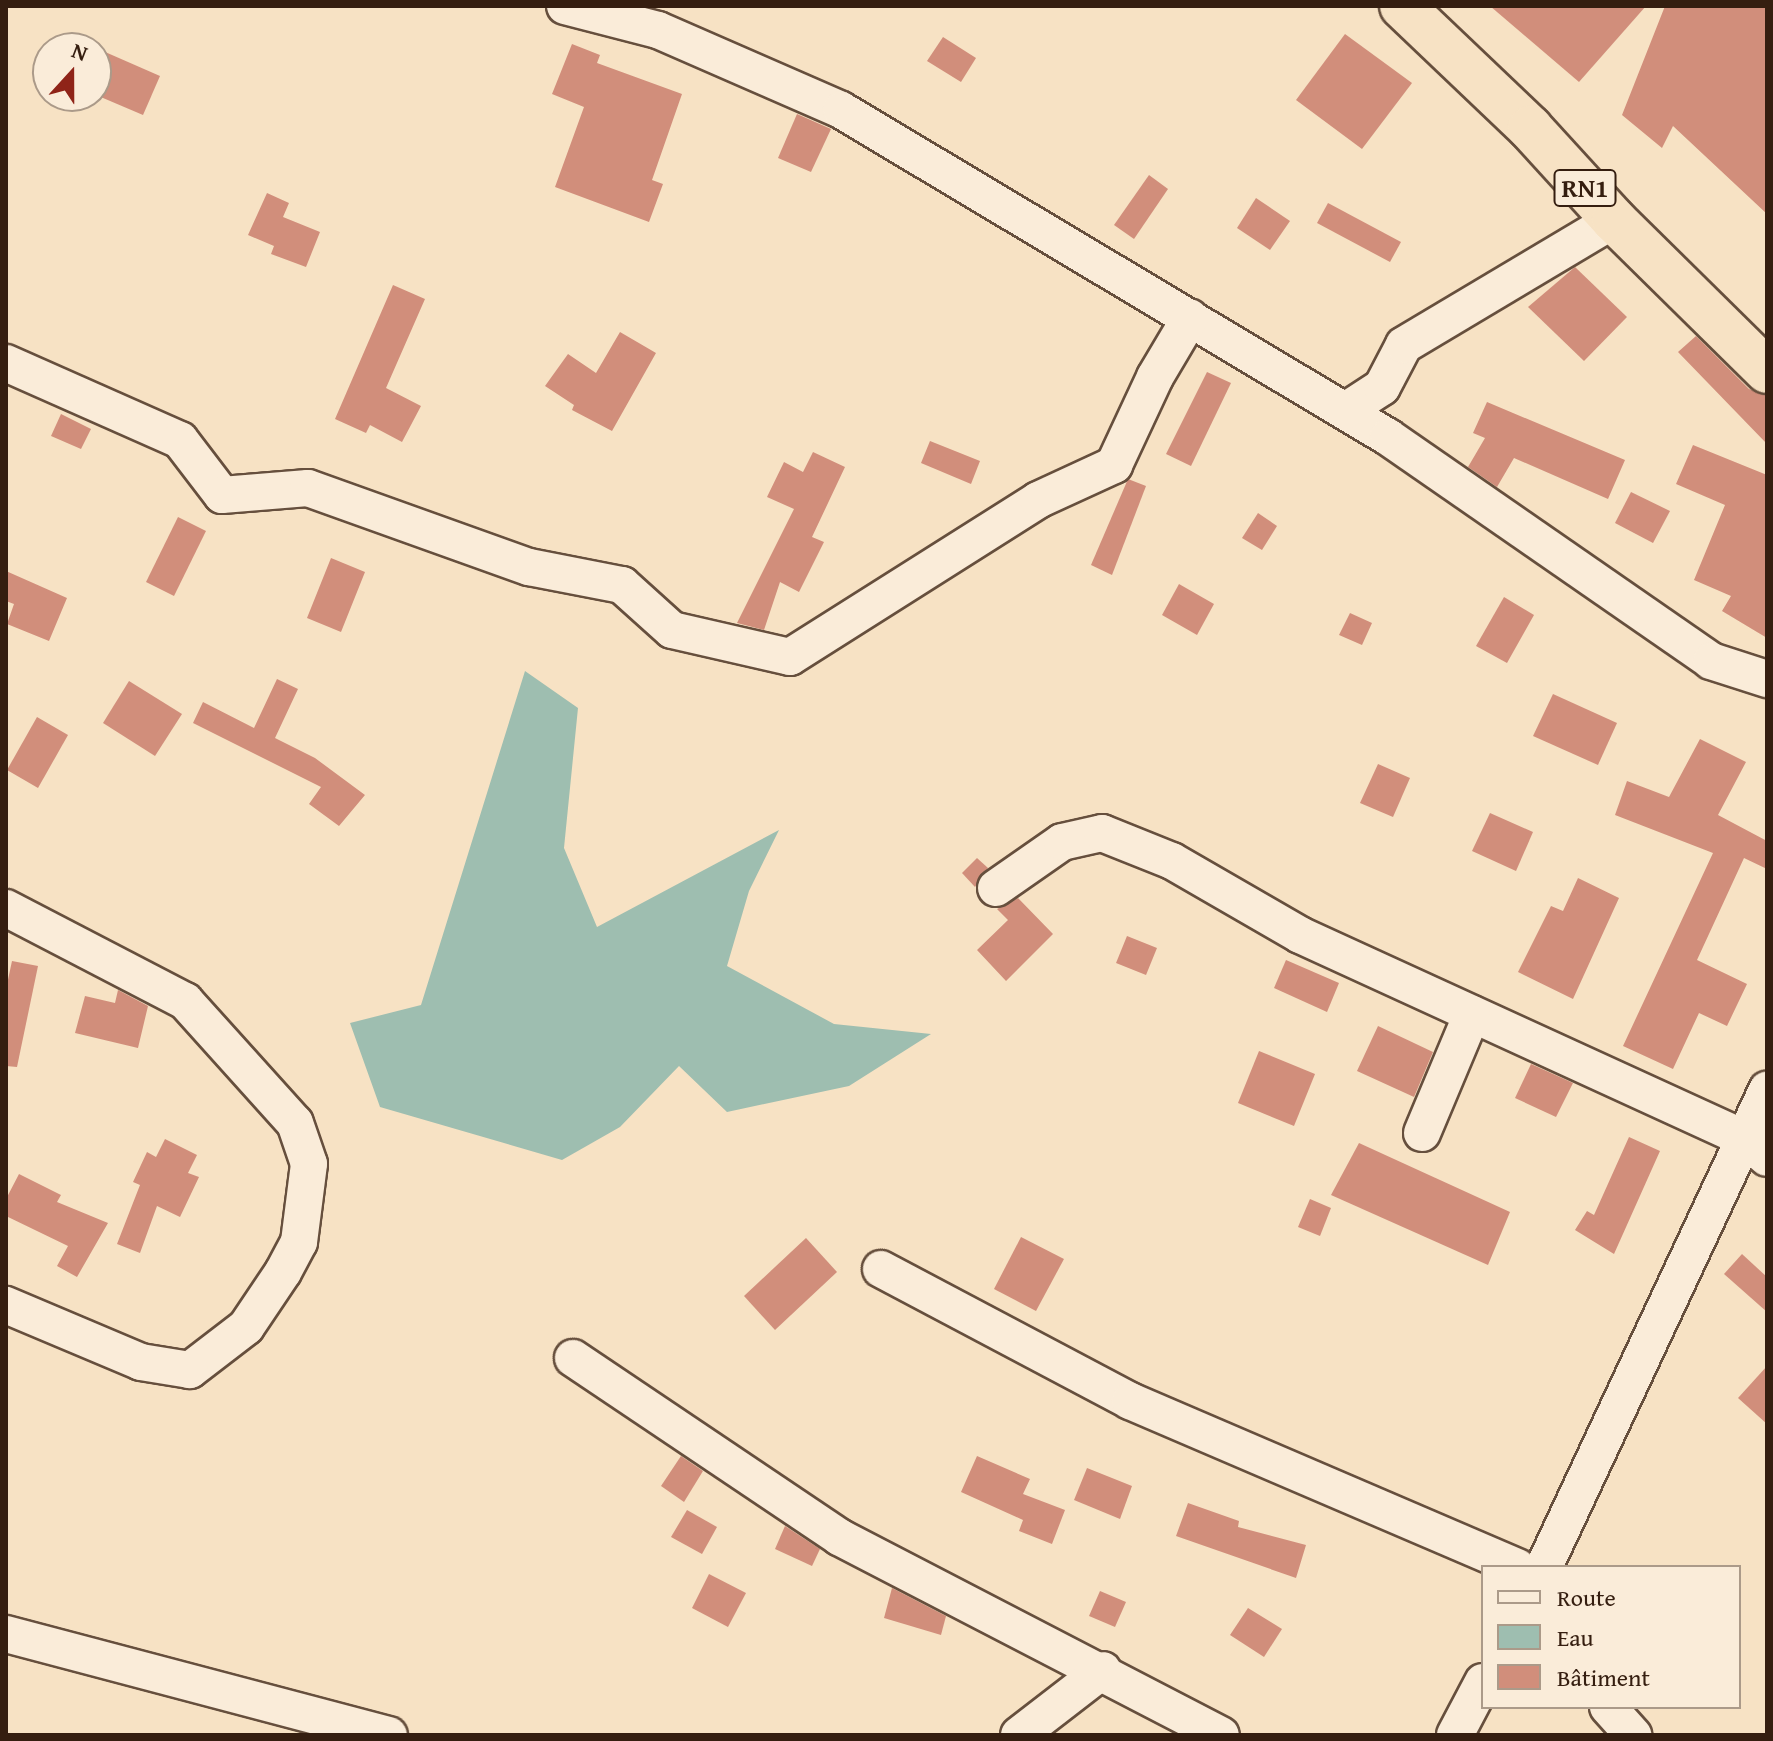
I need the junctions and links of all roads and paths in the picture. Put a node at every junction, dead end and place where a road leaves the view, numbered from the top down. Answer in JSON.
{"nodes":[{"id":1,"x":565,"y":6,"type":"edge"},
{"id":2,"x":1402,"y":6,"type":"edge"},
{"id":3,"x":1614,"y":220,"type":"junction"},
{"id":4,"x":1190,"y":318,"type":"junction"},
{"id":5,"x":6,"y":363,"type":"edge"},
{"id":6,"x":1767,"y":371,"type":"edge"},
{"id":7,"x":1345,"y":411,"type":"junction"},
{"id":8,"x":1767,"y":679,"type":"edge"},
{"id":9,"x":996,"y":888,"type":"dead end"},
{"id":10,"x":6,"y":908,"type":"edge"},
{"id":11,"x":1472,"y":1014,"type":"junction"},
{"id":12,"x":1767,"y":1090,"type":"edge"},
{"id":13,"x":1422,"y":1133,"type":"dead end"},
{"id":14,"x":1756,"y":1148,"type":"edge"},
{"id":15,"x":881,"y":1269,"type":"dead end"},
{"id":16,"x":6,"y":1305,"type":"edge"},
{"id":17,"x":573,"y":1358,"type":"dead end"},
{"id":18,"x":1512,"y":1565,"type":"edge"},
{"id":19,"x":1545,"y":1565,"type":"edge"},
{"id":20,"x":6,"y":1634,"type":"edge"},
{"id":21,"x":1103,"y":1670,"type":"junction"},
{"id":22,"x":1481,"y":1686,"type":"edge"},
{"id":23,"x":1610,"y":1709,"type":"edge"},
{"id":24,"x":389,"y":1735,"type":"edge"},
{"id":25,"x":1019,"y":1735,"type":"edge"},
{"id":26,"x":1221,"y":1735,"type":"edge"},
{"id":27,"x":1455,"y":1735,"type":"edge"},
{"id":28,"x":1633,"y":1735,"type":"edge"}],
"edges":[{"from":1,"to":4,"type":"street"},
{"from":2,"to":3,"type":"highway","number":"RN1"},
{"from":3,"to":6,"type":"highway","number":"RN1"},
{"from":3,"to":7,"type":"street"},
{"from":4,"to":5,"type":"street"},
{"from":4,"to":7,"type":"street"},
{"from":7,"to":8,"type":"street"},
{"from":9,"to":11,"type":"street"},
{"from":10,"to":16,"type":"street"},
{"from":11,"to":13,"type":"street"},
{"from":11,"to":14,"type":"street"},
{"from":12,"to":14,"type":"street"},
{"from":14,"to":19,"type":"street"},
{"from":15,"to":18,"type":"street"},
{"from":17,"to":21,"type":"street"},
{"from":20,"to":24,"type":"street"},
{"from":21,"to":25,"type":"street"},
{"from":21,"to":26,"type":"street"},
{"from":22,"to":27,"type":"street"},
{"from":23,"to":28,"type":"street"}]}
